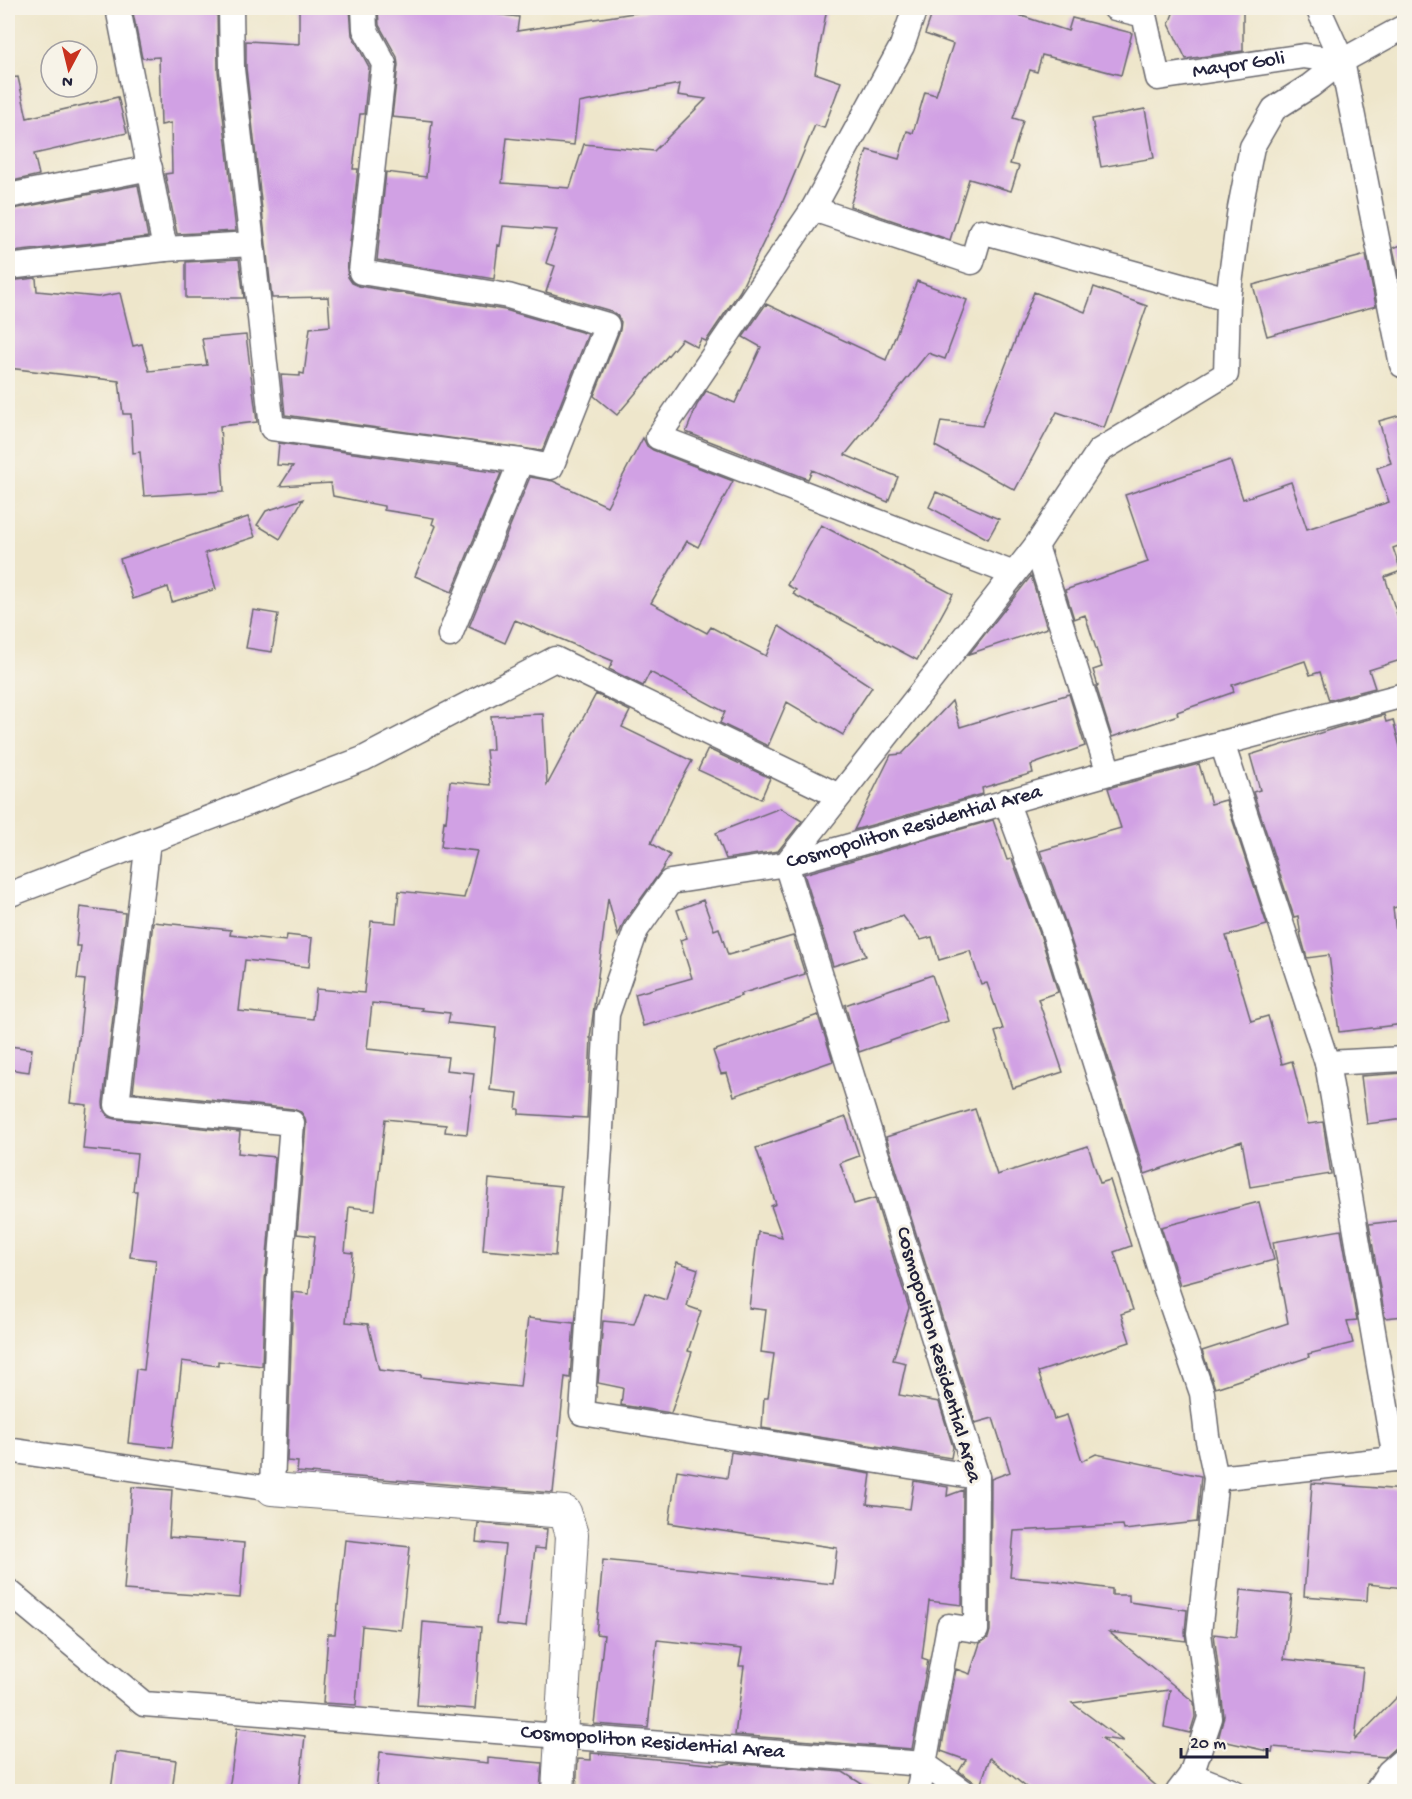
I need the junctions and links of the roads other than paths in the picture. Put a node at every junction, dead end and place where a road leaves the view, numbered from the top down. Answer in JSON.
{"nodes":[{"id":1,"x":118,"y":8,"type":"edge"},
{"id":2,"x":231,"y":8,"type":"edge"},
{"id":3,"x":364,"y":8,"type":"edge"},
{"id":4,"x":915,"y":8,"type":"edge"},
{"id":5,"x":1115,"y":8,"type":"edge"},
{"id":6,"x":1318,"y":8,"type":"edge"},
{"id":7,"x":1404,"y":27,"type":"edge"},
{"id":8,"x":1342,"y":61,"type":"junction"},
{"id":9,"x":150,"y":168,"type":"junction"},
{"id":10,"x":8,"y":196,"type":"edge"},
{"id":11,"x":813,"y":209,"type":"junction"},
{"id":12,"x":252,"y":244,"type":"junction"},
{"id":13,"x":165,"y":249,"type":"junction"},
{"id":14,"x":8,"y":267,"type":"edge"},
{"id":15,"x":1228,"y":299,"type":"junction"},
{"id":16,"x":1404,"y":365,"type":"edge"},
{"id":17,"x":521,"y":461,"type":"junction"},
{"id":18,"x":1036,"y":546,"type":"junction"},
{"id":19,"x":1014,"y":574,"type":"junction"},
{"id":20,"x":450,"y":634,"type":"dead end"},
{"id":21,"x":1404,"y":695,"type":"edge"},
{"id":22,"x":1222,"y":743,"type":"junction"},
{"id":23,"x":1109,"y":773,"type":"junction"},
{"id":24,"x":839,"y":796,"type":"junction"},
{"id":25,"x":1006,"y":801,"type":"junction"},
{"id":26,"x":148,"y":841,"type":"junction"},
{"id":27,"x":786,"y":864,"type":"junction"},
{"id":28,"x":8,"y":895,"type":"edge"},
{"id":29,"x":1404,"y":1059,"type":"edge"},
{"id":30,"x":1326,"y":1063,"type":"junction"},
{"id":31,"x":8,"y":1450,"type":"edge"},
{"id":32,"x":1400,"y":1459,"type":"edge"},
{"id":33,"x":977,"y":1477,"type":"junction"},
{"id":34,"x":1216,"y":1478,"type":"junction"},
{"id":35,"x":272,"y":1489,"type":"junction"},
{"id":36,"x":8,"y":1591,"type":"edge"},
{"id":37,"x":560,"y":1736,"type":"junction"},
{"id":38,"x":1404,"y":1760,"type":"edge"},
{"id":39,"x":924,"y":1764,"type":"junction"},
{"id":40,"x":1185,"y":1783,"type":"edge"},
{"id":41,"x":558,"y":1791,"type":"edge"},
{"id":42,"x":918,"y":1791,"type":"edge"},
{"id":43,"x":964,"y":1791,"type":"edge"},
{"id":44,"x":1234,"y":1791,"type":"edge"},
{"id":45,"x":1376,"y":1791,"type":"edge"}],
"edges":[{"from":1,"to":9,"type":"street"},
{"from":2,"to":12,"type":"street"},
{"from":3,"to":17,"type":"street"},
{"from":4,"to":11,"type":"street"},
{"from":5,"to":8,"type":"street","name":"Mayor Goli"},
{"from":6,"to":8,"type":"street"},
{"from":7,"to":8,"type":"street"},
{"from":8,"to":15,"type":"street"},
{"from":8,"to":16,"type":"street"},
{"from":9,"to":10,"type":"street"},
{"from":9,"to":13,"type":"street"},
{"from":11,"to":15,"type":"street"},
{"from":11,"to":19,"type":"street"},
{"from":12,"to":13,"type":"street"},
{"from":12,"to":17,"type":"street"},
{"from":13,"to":14,"type":"street"},
{"from":15,"to":18,"type":"street"},
{"from":17,"to":20,"type":"street"},
{"from":18,"to":19,"type":"street"},
{"from":18,"to":23,"type":"street"},
{"from":19,"to":24,"type":"street"},
{"from":21,"to":22,"type":"street","name":"Cosmopoliton Residential Area"},
{"from":22,"to":23,"type":"street","name":"Cosmopoliton Residential Area"},
{"from":22,"to":30,"type":"street"},
{"from":23,"to":25,"type":"street","name":"Cosmopoliton Residential Area"},
{"from":24,"to":26,"type":"street"},
{"from":24,"to":27,"type":"street"},
{"from":25,"to":27,"type":"street","name":"Cosmopoliton Residential Area"},
{"from":25,"to":34,"type":"street"},
{"from":26,"to":28,"type":"street"},
{"from":26,"to":35,"type":"street"},
{"from":27,"to":33,"type":"street","name":"Cosmopoliton Residential Area"},
{"from":27,"to":33,"type":"street"},
{"from":29,"to":30,"type":"street"},
{"from":30,"to":32,"type":"street"},
{"from":31,"to":35,"type":"street"},
{"from":32,"to":34,"type":"street"},
{"from":33,"to":39,"type":"street","name":"Cosmopoliton Residential Area"},
{"from":34,"to":40,"type":"street"},
{"from":35,"to":37,"type":"street"},
{"from":36,"to":37,"type":"street","name":"Cosmopoliton Residential Area"},
{"from":37,"to":39,"type":"street","name":"Cosmopoliton Residential Area"},
{"from":37,"to":41,"type":"street"},
{"from":38,"to":45,"type":"street"},
{"from":39,"to":42,"type":"street"},
{"from":39,"to":43,"type":"street"},
{"from":40,"to":44,"type":"street"}]}
